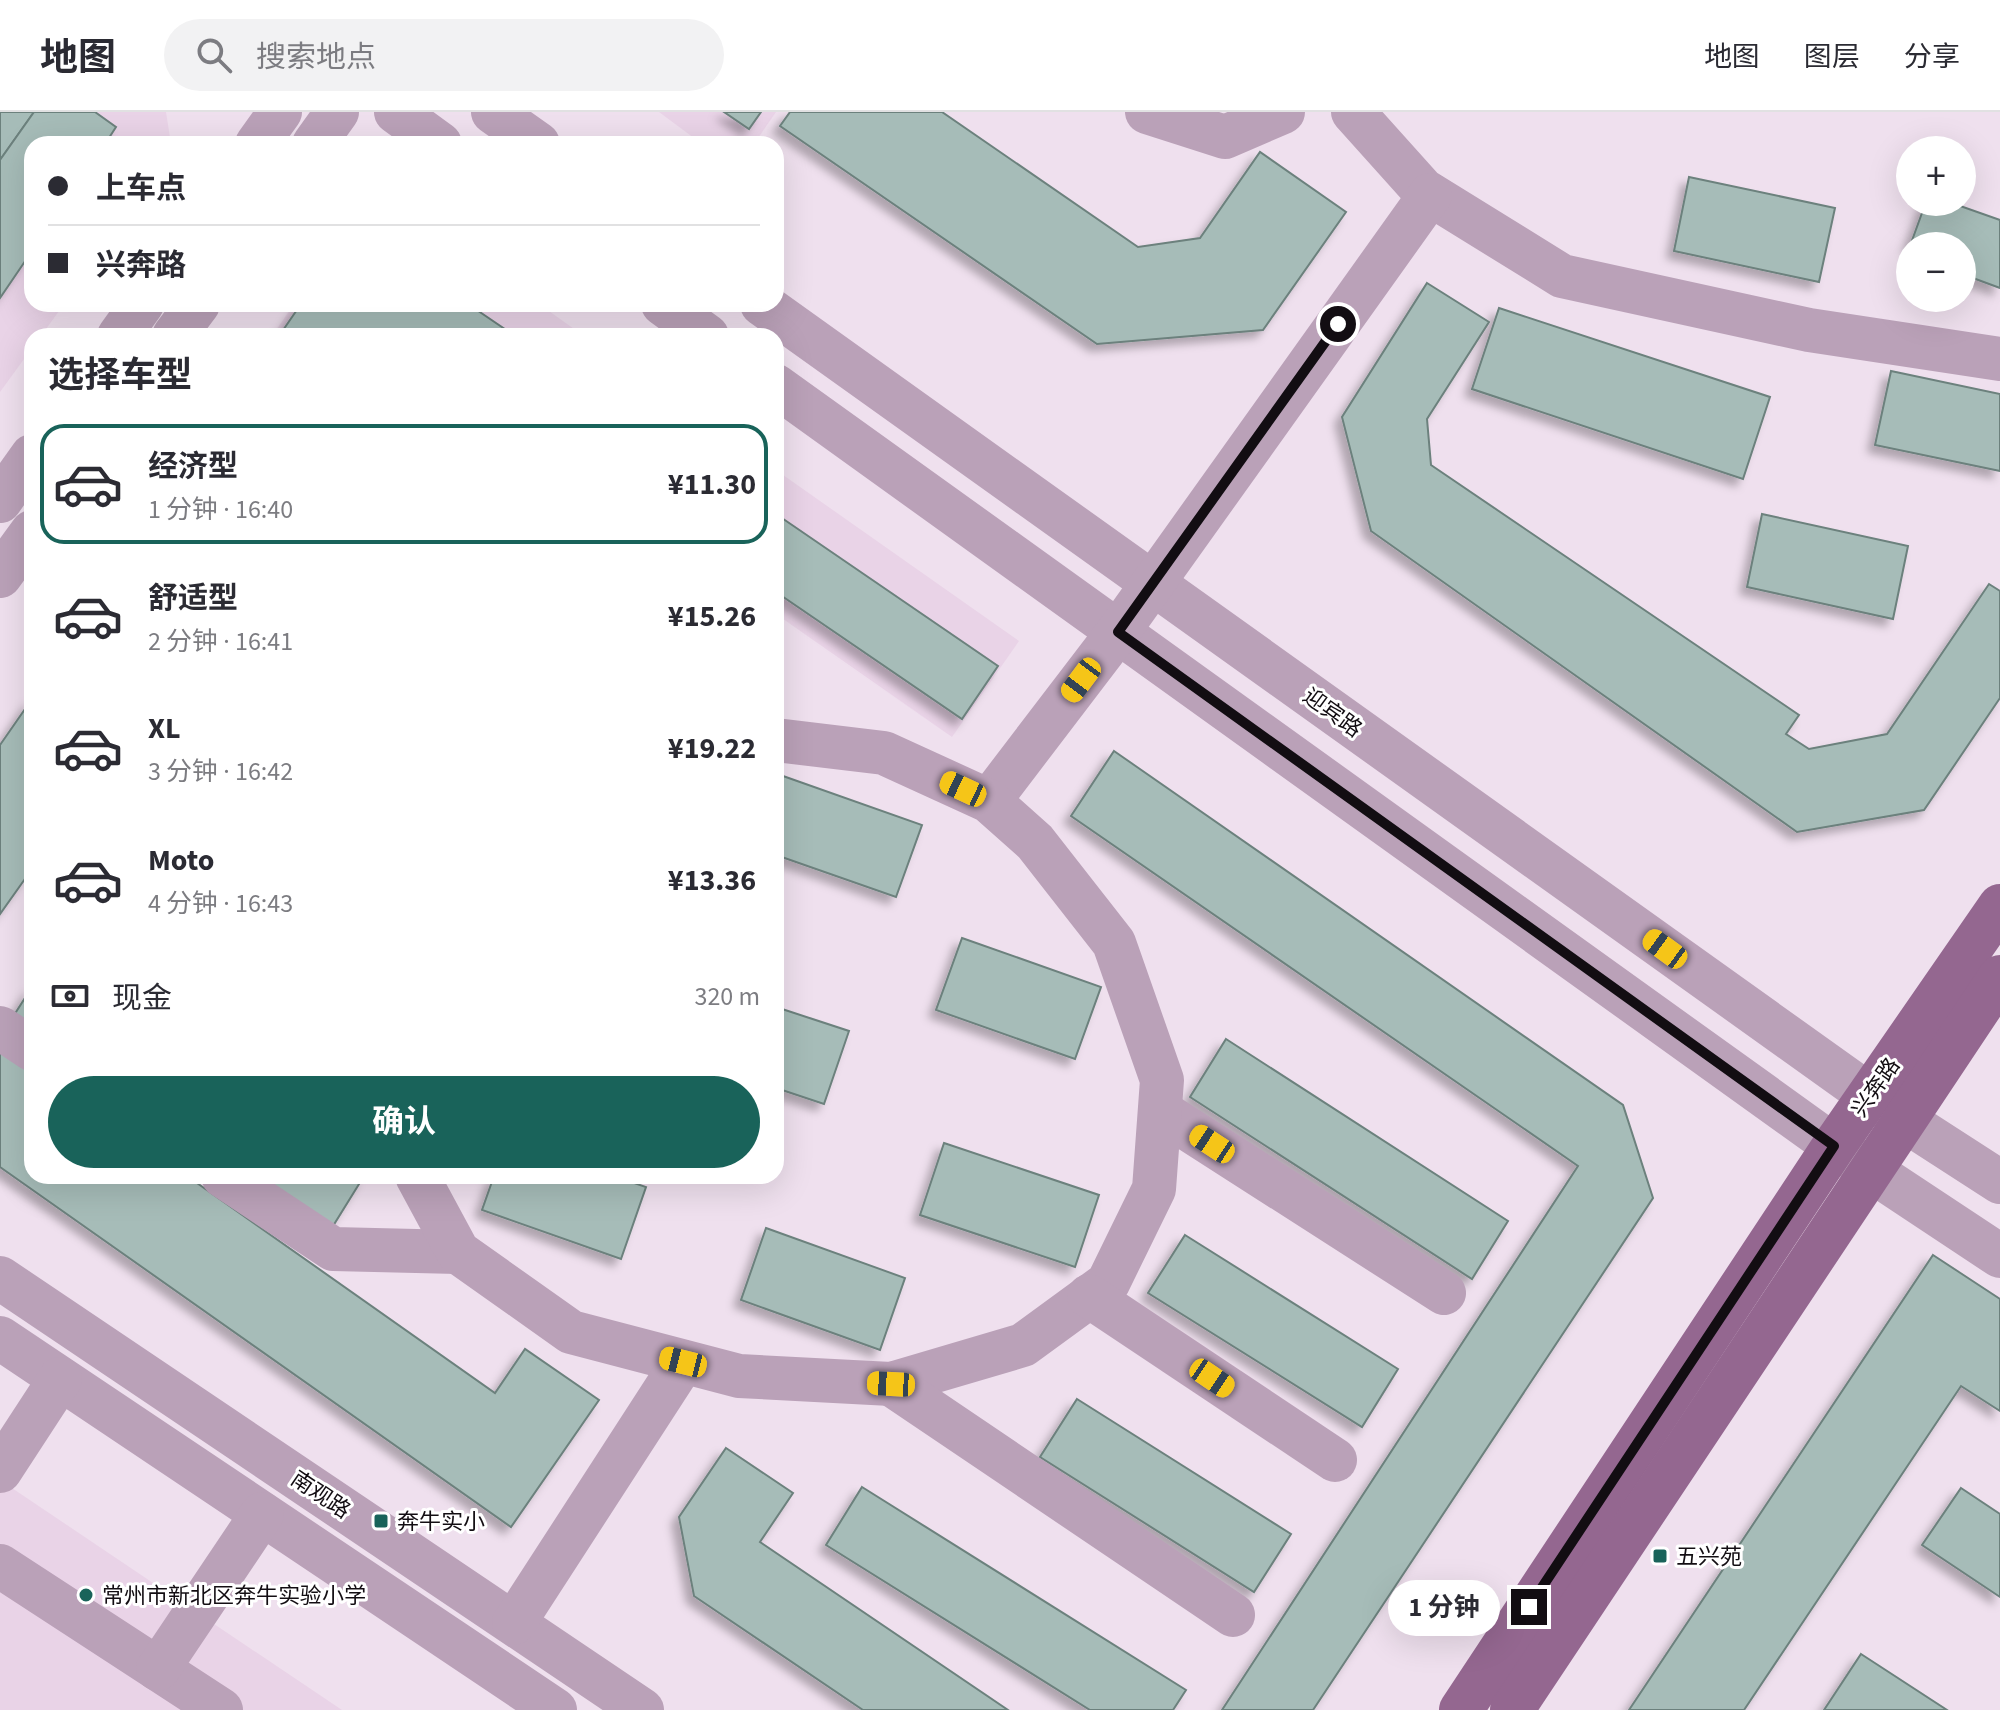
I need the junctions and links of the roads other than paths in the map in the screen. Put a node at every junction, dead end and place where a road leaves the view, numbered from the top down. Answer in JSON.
{"nodes":[{"id":1,"x":280,"y":112,"type":"edge"},
{"id":2,"x":337,"y":112,"type":"edge"},
{"id":3,"x":396,"y":112,"type":"edge"},
{"id":4,"x":493,"y":112,"type":"edge"},
{"id":5,"x":1147,"y":112,"type":"edge"},
{"id":6,"x":1283,"y":112,"type":"edge"},
{"id":7,"x":1353,"y":112,"type":"edge"},
{"id":8,"x":263,"y":136,"type":"edge"},
{"id":9,"x":320,"y":136,"type":"edge"},
{"id":10,"x":429,"y":136,"type":"edge"},
{"id":11,"x":527,"y":136,"type":"edge"},
{"id":12,"x":1430,"y":195,"type":"junction"},
{"id":13,"x":674,"y":312,"type":"edge"},
{"id":14,"x":773,"y":312,"type":"edge"},
{"id":15,"x":696,"y":328,"type":"edge"},
{"id":16,"x":2000,"y":359,"type":"edge"},
{"id":17,"x":784,"y":392,"type":"edge"},
{"id":18,"x":24,"y":467,"type":"edge"},
{"id":19,"x":0,"y":501,"type":"edge"},
{"id":20,"x":24,"y":543,"type":"edge"},
{"id":21,"x":0,"y":576,"type":"edge"},
{"id":22,"x":1153,"y":583,"type":"junction"},
{"id":23,"x":1118,"y":632,"type":"junction"},
{"id":24,"x":784,"y":741,"type":"edge"},
{"id":25,"x":989,"y":801,"type":"junction"},
{"id":26,"x":2000,"y":906,"type":"edge"},
{"id":27,"x":2000,"y":977,"type":"edge"},
{"id":28,"x":0,"y":1028,"type":"edge"},
{"id":29,"x":24,"y":1044,"type":"edge"},
{"id":30,"x":1869,"y":1095,"type":"junction"},
{"id":31,"x":1160,"y":1111,"type":"junction"},
{"id":32,"x":1904,"y":1120,"type":"junction"},
{"id":33,"x":1834,"y":1146,"type":"junction"},
{"id":34,"x":1869,"y":1170,"type":"junction"},
{"id":35,"x":2000,"y":1182,"type":"edge"},
{"id":36,"x":235,"y":1184,"type":"edge"},
{"id":37,"x":421,"y":1184,"type":"edge"},
{"id":38,"x":458,"y":1252,"type":"junction"},
{"id":39,"x":2000,"y":1256,"type":"edge"},
{"id":40,"x":0,"y":1278,"type":"edge"},
{"id":41,"x":1444,"y":1293,"type":"dead end"},
{"id":42,"x":1089,"y":1296,"type":"junction"},
{"id":43,"x":0,"y":1338,"type":"edge"},
{"id":44,"x":683,"y":1362,"type":"junction"},
{"id":45,"x":60,"y":1379,"type":"junction"},
{"id":46,"x":891,"y":1384,"type":"junction"},
{"id":47,"x":1335,"y":1460,"type":"dead end"},
{"id":48,"x":0,"y":1471,"type":"edge"},
{"id":49,"x":262,"y":1514,"type":"junction"},
{"id":50,"x":0,"y":1566,"type":"edge"},
{"id":51,"x":1233,"y":1615,"type":"dead end"},
{"id":52,"x":514,"y":1623,"type":"junction"},
{"id":53,"x":158,"y":1669,"type":"junction"},
{"id":54,"x":221,"y":1710,"type":"edge"},
{"id":55,"x":555,"y":1710,"type":"edge"},
{"id":56,"x":642,"y":1710,"type":"edge"},
{"id":57,"x":1461,"y":1710,"type":"edge"},
{"id":58,"x":1512,"y":1710,"type":"edge"}],
"edges":[{"from":1,"to":8,"type":"street"},
{"from":2,"to":9,"type":"street"},
{"from":3,"to":10,"type":"street"},
{"from":4,"to":11,"type":"street"},
{"from":5,"to":6,"type":"street"},
{"from":7,"to":12,"type":"street"},
{"from":12,"to":16,"type":"street"},
{"from":12,"to":22,"type":"street"},
{"from":13,"to":15,"type":"street"},
{"from":14,"to":22,"type":"street","name":"迎宾路"},
{"from":17,"to":23,"type":"street"},
{"from":18,"to":19,"type":"street"},
{"from":20,"to":21,"type":"street"},
{"from":22,"to":23,"type":"street"},
{"from":22,"to":30,"type":"street","name":"迎宾路"},
{"from":23,"to":25,"type":"street"},
{"from":23,"to":33,"type":"street"},
{"from":24,"to":25,"type":"street"},
{"from":25,"to":31,"type":"street"},
{"from":26,"to":30,"type":"main road","name":"兴奔路"},
{"from":27,"to":32,"type":"main road"},
{"from":28,"to":29,"type":"street"},
{"from":30,"to":32,"type":"street","name":"迎宾路"},
{"from":30,"to":33,"type":"main road","name":"兴奔路"},
{"from":31,"to":41,"type":"street"},
{"from":31,"to":42,"type":"street"},
{"from":32,"to":34,"type":"main road"},
{"from":32,"to":35,"type":"street","name":"迎宾路"},
{"from":33,"to":34,"type":"street"},
{"from":33,"to":57,"type":"main road","name":"兴奔路"},
{"from":34,"to":39,"type":"street"},
{"from":34,"to":58,"type":"main road"},
{"from":36,"to":38,"type":"street"},
{"from":37,"to":38,"type":"street"},
{"from":38,"to":44,"type":"street"},
{"from":40,"to":52,"type":"street","name":"南观路"},
{"from":42,"to":46,"type":"street"},
{"from":42,"to":47,"type":"street"},
{"from":43,"to":45,"type":"street"},
{"from":44,"to":46,"type":"street"},
{"from":44,"to":52,"type":"street"},
{"from":45,"to":48,"type":"street"},
{"from":45,"to":49,"type":"street"},
{"from":46,"to":51,"type":"street"},
{"from":49,"to":53,"type":"street"},
{"from":49,"to":55,"type":"street"},
{"from":50,"to":53,"type":"street"},
{"from":52,"to":56,"type":"street","name":"南观路"},
{"from":53,"to":54,"type":"street"}]}
